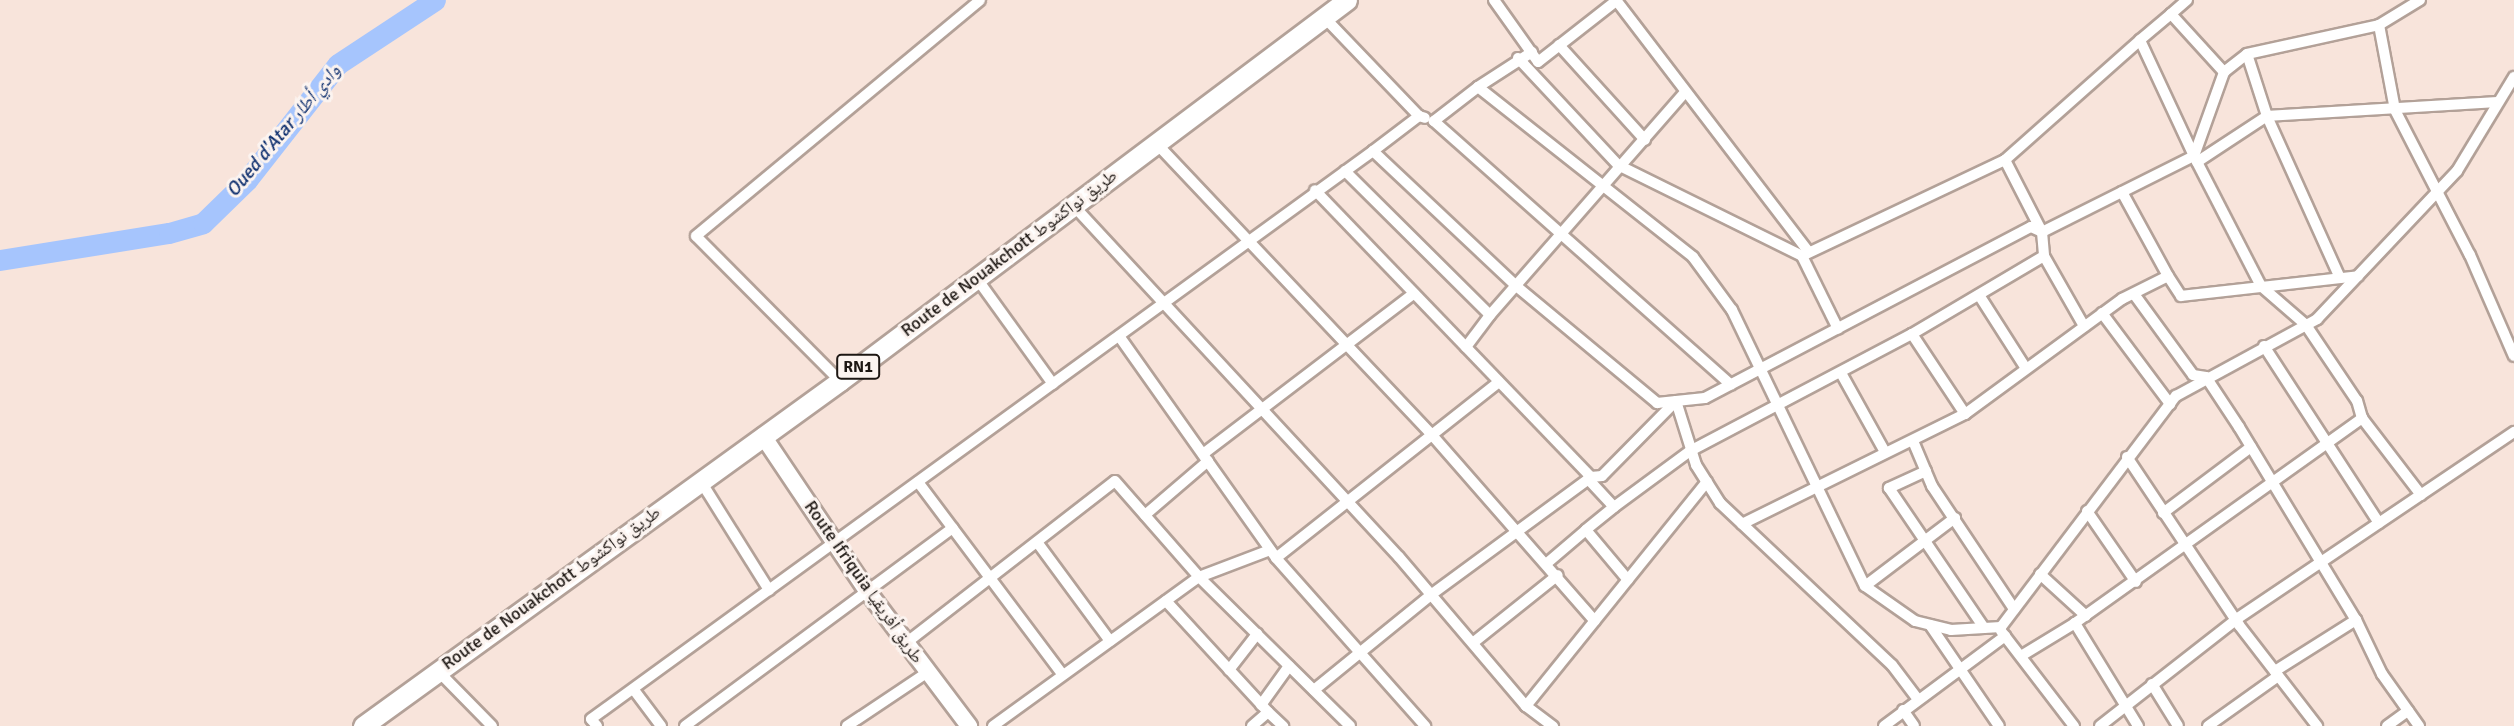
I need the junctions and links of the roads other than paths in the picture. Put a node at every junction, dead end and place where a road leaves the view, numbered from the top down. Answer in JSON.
{"nodes":[{"id":1,"x":980,"y":0,"type":"edge"},
{"id":2,"x":1347,"y":0,"type":"edge"},
{"id":3,"x":1494,"y":0,"type":"edge"},
{"id":4,"x":1616,"y":0,"type":"edge"},
{"id":5,"x":2187,"y":0,"type":"edge"},
{"id":6,"x":2420,"y":0,"type":"edge"},
{"id":7,"x":2171,"y":14,"type":"junction"},
{"id":8,"x":1324,"y":17,"type":"junction"},
{"id":9,"x":2379,"y":25,"type":"junction"},
{"id":10,"x":2140,"y":40,"type":"junction"},
{"id":11,"x":1559,"y":45,"type":"junction"},
{"id":12,"x":1532,"y":52,"type":"junction"},
{"id":13,"x":2247,"y":54,"type":"junction"},
{"id":14,"x":1518,"y":58,"type":"junction"},
{"id":15,"x":2224,"y":72,"type":"junction"},
{"id":16,"x":2514,"y":77,"type":"edge"},
{"id":17,"x":1478,"y":87,"type":"junction"},
{"id":18,"x":1685,"y":92,"type":"junction"},
{"id":19,"x":2497,"y":102,"type":"junction"},
{"id":20,"x":2395,"y":110,"type":"junction"},
{"id":21,"x":1419,"y":116,"type":"junction"},
{"id":22,"x":2267,"y":116,"type":"junction"},
{"id":23,"x":1434,"y":121,"type":"junction"},
{"id":24,"x":1645,"y":140,"type":"junction"},
{"id":25,"x":1156,"y":143,"type":"junction"},
{"id":26,"x":1373,"y":151,"type":"junction"},
{"id":27,"x":2195,"y":159,"type":"junction"},
{"id":28,"x":2005,"y":160,"type":"junction"},
{"id":29,"x":1623,"y":168,"type":"junction"},
{"id":30,"x":1346,"y":171,"type":"junction"},
{"id":31,"x":1604,"y":187,"type":"junction"},
{"id":32,"x":1315,"y":190,"type":"junction"},
{"id":33,"x":2122,"y":192,"type":"junction"},
{"id":34,"x":2436,"y":195,"type":"junction"},
{"id":35,"x":1071,"y":204,"type":"junction"},
{"id":36,"x":1563,"y":232,"type":"junction"},
{"id":37,"x":2042,"y":232,"type":"junction"},
{"id":38,"x":1249,"y":241,"type":"junction"},
{"id":39,"x":1805,"y":254,"type":"junction"},
{"id":40,"x":2044,"y":256,"type":"junction"},
{"id":41,"x":975,"y":276,"type":"junction"},
{"id":42,"x":2168,"y":276,"type":"junction"},
{"id":43,"x":2358,"y":276,"type":"junction"},
{"id":44,"x":2340,"y":278,"type":"junction"},
{"id":45,"x":1515,"y":285,"type":"junction"},
{"id":46,"x":2261,"y":286,"type":"junction"},
{"id":47,"x":1415,"y":293,"type":"junction"},
{"id":48,"x":2134,"y":294,"type":"junction"},
{"id":49,"x":1979,"y":295,"type":"junction"},
{"id":50,"x":1166,"y":302,"type":"junction"},
{"id":51,"x":2102,"y":313,"type":"junction"},
{"id":52,"x":1490,"y":315,"type":"junction"},
{"id":53,"x":2306,"y":324,"type":"junction"},
{"id":54,"x":2084,"y":326,"type":"junction"},
{"id":55,"x":1838,"y":329,"type":"junction"},
{"id":56,"x":1912,"y":334,"type":"junction"},
{"id":57,"x":1119,"y":336,"type":"junction"},
{"id":58,"x":1349,"y":345,"type":"junction"},
{"id":59,"x":2264,"y":346,"type":"junction"},
{"id":60,"x":1466,"y":347,"type":"junction"},
{"id":61,"x":2514,"y":356,"type":"edge"},
{"id":62,"x":2025,"y":367,"type":"junction"},
{"id":63,"x":1762,"y":370,"type":"junction"},
{"id":64,"x":1841,"y":373,"type":"junction"},
{"id":65,"x":2206,"y":377,"type":"junction"},
{"id":66,"x":840,"y":382,"type":"junction"},
{"id":67,"x":1499,"y":382,"type":"junction"},
{"id":68,"x":1053,"y":384,"type":"junction"},
{"id":69,"x":1731,"y":385,"type":"junction"},
{"id":70,"x":1676,"y":401,"type":"junction"},
{"id":71,"x":2170,"y":404,"type":"junction"},
{"id":72,"x":1779,"y":407,"type":"junction"},
{"id":73,"x":1265,"y":409,"type":"junction"},
{"id":74,"x":1965,"y":414,"type":"junction"},
{"id":75,"x":2362,"y":418,"type":"junction"},
{"id":76,"x":2514,"y":432,"type":"edge"},
{"id":77,"x":1432,"y":435,"type":"junction"},
{"id":78,"x":763,"y":436,"type":"junction"},
{"id":79,"x":1913,"y":440,"type":"junction"},
{"id":80,"x":2326,"y":445,"type":"junction"},
{"id":81,"x":2251,"y":447,"type":"junction"},
{"id":82,"x":1690,"y":452,"type":"junction"},
{"id":83,"x":1885,"y":452,"type":"junction"},
{"id":84,"x":2127,"y":457,"type":"junction"},
{"id":85,"x":1205,"y":458,"type":"junction"},
{"id":86,"x":1926,"y":471,"type":"junction"},
{"id":87,"x":1589,"y":478,"type":"junction"},
{"id":88,"x":699,"y":480,"type":"junction"},
{"id":89,"x":918,"y":482,"type":"junction"},
{"id":90,"x":1707,"y":482,"type":"junction"},
{"id":91,"x":2275,"y":484,"type":"junction"},
{"id":92,"x":1817,"y":491,"type":"junction"},
{"id":93,"x":2421,"y":495,"type":"junction"},
{"id":94,"x":1348,"y":501,"type":"junction"},
{"id":95,"x":1614,"y":507,"type":"junction"},
{"id":96,"x":2087,"y":511,"type":"junction"},
{"id":97,"x":2164,"y":513,"type":"junction"},
{"id":98,"x":1145,"y":515,"type":"junction"},
{"id":99,"x":1955,"y":518,"type":"junction"},
{"id":100,"x":2379,"y":523,"type":"junction"},
{"id":101,"x":1742,"y":524,"type":"junction"},
{"id":102,"x":953,"y":528,"type":"junction"},
{"id":103,"x":1517,"y":530,"type":"junction"},
{"id":104,"x":1586,"y":530,"type":"junction"},
{"id":105,"x":1923,"y":538,"type":"junction"},
{"id":106,"x":1037,"y":542,"type":"junction"},
{"id":107,"x":834,"y":543,"type":"junction"},
{"id":108,"x":2186,"y":548,"type":"junction"},
{"id":109,"x":1273,"y":554,"type":"junction"},
{"id":110,"x":2321,"y":562,"type":"junction"},
{"id":111,"x":1546,"y":564,"type":"junction"},
{"id":112,"x":2040,"y":574,"type":"junction"},
{"id":113,"x":1558,"y":575,"type":"junction"},
{"id":114,"x":1199,"y":577,"type":"junction"},
{"id":115,"x":991,"y":579,"type":"junction"},
{"id":116,"x":1628,"y":580,"type":"junction"},
{"id":117,"x":2136,"y":582,"type":"junction"},
{"id":118,"x":1865,"y":586,"type":"junction"},
{"id":119,"x":769,"y":590,"type":"junction"},
{"id":120,"x":868,"y":592,"type":"junction"},
{"id":121,"x":1432,"y":594,"type":"junction"},
{"id":122,"x":1166,"y":601,"type":"junction"},
{"id":123,"x":2014,"y":608,"type":"junction"},
{"id":124,"x":2087,"y":616,"type":"junction"},
{"id":125,"x":2238,"y":618,"type":"junction"},
{"id":126,"x":2356,"y":620,"type":"junction"},
{"id":127,"x":1595,"y":621,"type":"junction"},
{"id":128,"x":2075,"y":623,"type":"junction"},
{"id":129,"x":1930,"y":625,"type":"junction"},
{"id":130,"x":1997,"y":627,"type":"junction"},
{"id":131,"x":1984,"y":628,"type":"junction"},
{"id":132,"x":1257,"y":634,"type":"junction"},
{"id":133,"x":2005,"y":636,"type":"junction"},
{"id":134,"x":1110,"y":641,"type":"junction"},
{"id":135,"x":1474,"y":642,"type":"junction"},
{"id":136,"x":906,"y":643,"type":"junction"},
{"id":137,"x":1360,"y":653,"type":"junction"},
{"id":138,"x":2021,"y":656,"type":"junction"},
{"id":139,"x":1289,"y":666,"type":"junction"},
{"id":140,"x":1228,"y":670,"type":"junction"},
{"id":141,"x":1958,"y":670,"type":"junction"},
{"id":142,"x":438,"y":671,"type":"junction"},
{"id":143,"x":928,"y":672,"type":"junction"},
{"id":144,"x":2276,"y":673,"type":"junction"},
{"id":145,"x":1063,"y":675,"type":"junction"},
{"id":146,"x":2151,"y":684,"type":"junction"},
{"id":147,"x":634,"y":690,"type":"junction"},
{"id":148,"x":1314,"y":690,"type":"junction"},
{"id":149,"x":1917,"y":698,"type":"junction"},
{"id":150,"x":1526,"y":706,"type":"junction"},
{"id":151,"x":2126,"y":706,"type":"junction"},
{"id":152,"x":1264,"y":708,"type":"junction"},
{"id":153,"x":1903,"y":710,"type":"junction"},
{"id":154,"x":2409,"y":711,"type":"junction"},
{"id":155,"x":363,"y":726,"type":"edge"},
{"id":156,"x":492,"y":726,"type":"edge"},
{"id":157,"x":597,"y":726,"type":"edge"},
{"id":158,"x":661,"y":726,"type":"edge"},
{"id":159,"x":685,"y":726,"type":"edge"},
{"id":160,"x":847,"y":726,"type":"edge"},
{"id":161,"x":969,"y":726,"type":"edge"},
{"id":162,"x":993,"y":726,"type":"edge"},
{"id":163,"x":1252,"y":726,"type":"edge"},
{"id":164,"x":1283,"y":726,"type":"edge"},
{"id":165,"x":1350,"y":726,"type":"edge"},
{"id":166,"x":1425,"y":726,"type":"edge"},
{"id":167,"x":1553,"y":726,"type":"edge"},
{"id":168,"x":1884,"y":726,"type":"edge"},
{"id":169,"x":1914,"y":726,"type":"edge"},
{"id":170,"x":1998,"y":726,"type":"edge"},
{"id":171,"x":2074,"y":726,"type":"edge"},
{"id":172,"x":2100,"y":726,"type":"edge"},
{"id":173,"x":2138,"y":726,"type":"edge"},
{"id":174,"x":2178,"y":726,"type":"edge"},
{"id":175,"x":2208,"y":726,"type":"edge"},
{"id":176,"x":2317,"y":726,"type":"edge"},
{"id":177,"x":2387,"y":726,"type":"edge"},
{"id":178,"x":2419,"y":726,"type":"edge"}],
"edges":[{"from":1,"to":66,"type":"street"},
{"from":2,"to":8,"type":"highway","name":"Route de Nouakchott طريق نواكشوط","number":"RN1"},
{"from":3,"to":12,"type":"street"},
{"from":4,"to":11,"type":"street"},
{"from":4,"to":18,"type":"street"},
{"from":5,"to":7,"type":"street"},
{"from":6,"to":9,"type":"street"},
{"from":7,"to":10,"type":"street"},
{"from":7,"to":15,"type":"street"},
{"from":8,"to":21,"type":"street"},
{"from":8,"to":25,"type":"highway","name":"Route de Nouakchott طريق نواكشوط","number":"RN1"},
{"from":9,"to":13,"type":"street"},
{"from":9,"to":20,"type":"street"},
{"from":10,"to":27,"type":"street"},
{"from":10,"to":28,"type":"street"},
{"from":11,"to":12,"type":"street"},
{"from":11,"to":24,"type":"street"},
{"from":12,"to":14,"type":"street"},
{"from":13,"to":15,"type":"street"},
{"from":13,"to":22,"type":"street"},
{"from":14,"to":17,"type":"street"},
{"from":14,"to":29,"type":"street"},
{"from":15,"to":27,"type":"street"},
{"from":16,"to":19,"type":"street"},
{"from":17,"to":23,"type":"street"},
{"from":17,"to":31,"type":"street"},
{"from":18,"to":24,"type":"street"},
{"from":18,"to":39,"type":"street"},
{"from":19,"to":20,"type":"street"},
{"from":19,"to":34,"type":"street"},
{"from":20,"to":22,"type":"street"},
{"from":20,"to":34,"type":"street"},
{"from":21,"to":23,"type":"street"},
{"from":21,"to":26,"type":"street"},
{"from":22,"to":27,"type":"street"},
{"from":22,"to":44,"type":"street"},
{"from":23,"to":36,"type":"street"},
{"from":24,"to":29,"type":"street"},
{"from":25,"to":35,"type":"highway","name":"Route de Nouakchott طريق نواكشوط","number":"RN1"},
{"from":25,"to":38,"type":"street"},
{"from":26,"to":30,"type":"street"},
{"from":26,"to":45,"type":"street"},
{"from":27,"to":33,"type":"street"},
{"from":27,"to":46,"type":"street"},
{"from":28,"to":37,"type":"street"},
{"from":28,"to":39,"type":"street"},
{"from":29,"to":31,"type":"street"},
{"from":29,"to":39,"type":"street"},
{"from":30,"to":32,"type":"street"},
{"from":30,"to":52,"type":"street"},
{"from":31,"to":36,"type":"street"},
{"from":31,"to":63,"type":"street"},
{"from":32,"to":38,"type":"street"},
{"from":32,"to":47,"type":"street"},
{"from":33,"to":37,"type":"street"},
{"from":33,"to":42,"type":"street"},
{"from":34,"to":43,"type":"street"},
{"from":34,"to":61,"type":"street"},
{"from":35,"to":41,"type":"highway","name":"Route de Nouakchott طريق نواكشوط","number":"RN1"},
{"from":35,"to":50,"type":"street"},
{"from":36,"to":45,"type":"street"},
{"from":36,"to":69,"type":"street"},
{"from":37,"to":40,"type":"street"},
{"from":37,"to":55,"type":"street"},
{"from":38,"to":50,"type":"street"},
{"from":38,"to":58,"type":"street"},
{"from":39,"to":55,"type":"street"},
{"from":40,"to":49,"type":"street"},
{"from":40,"to":54,"type":"street"},
{"from":41,"to":66,"type":"highway","name":"Route de Nouakchott طريق نواكشوط","number":"RN1"},
{"from":41,"to":68,"type":"street"},
{"from":42,"to":46,"type":"street"},
{"from":42,"to":48,"type":"street"},
{"from":43,"to":44,"type":"street"},
{"from":43,"to":53,"type":"street"},
{"from":44,"to":46,"type":"street"},
{"from":45,"to":52,"type":"street"},
{"from":45,"to":70,"type":"street"},
{"from":46,"to":53,"type":"street"},
{"from":47,"to":58,"type":"street"},
{"from":47,"to":60,"type":"street"},
{"from":48,"to":51,"type":"street"},
{"from":48,"to":65,"type":"street"},
{"from":49,"to":56,"type":"street"},
{"from":49,"to":62,"type":"street"},
{"from":50,"to":57,"type":"street"},
{"from":50,"to":73,"type":"street"},
{"from":51,"to":54,"type":"street"},
{"from":51,"to":71,"type":"street"},
{"from":52,"to":60,"type":"street"},
{"from":53,"to":59,"type":"street"},
{"from":53,"to":75,"type":"street"},
{"from":54,"to":62,"type":"street"},
{"from":55,"to":63,"type":"street"},
{"from":56,"to":64,"type":"street"},
{"from":56,"to":74,"type":"street"},
{"from":57,"to":68,"type":"street"},
{"from":57,"to":85,"type":"street"},
{"from":58,"to":73,"type":"street"},
{"from":58,"to":77,"type":"street"},
{"from":59,"to":65,"type":"street"},
{"from":59,"to":80,"type":"street"},
{"from":60,"to":67,"type":"street"},
{"from":62,"to":74,"type":"street"},
{"from":63,"to":69,"type":"street"},
{"from":63,"to":72,"type":"street"},
{"from":64,"to":72,"type":"street"},
{"from":64,"to":83,"type":"street"},
{"from":65,"to":71,"type":"street"},
{"from":65,"to":81,"type":"street"},
{"from":66,"to":78,"type":"highway","name":"Route de Nouakchott طريق نواكشوط","number":"RN1"},
{"from":67,"to":77,"type":"street"},
{"from":67,"to":87,"type":"street"},
{"from":68,"to":89,"type":"street"},
{"from":69,"to":70,"type":"street"},
{"from":70,"to":82,"type":"street"},
{"from":70,"to":87,"type":"street"},
{"from":71,"to":84,"type":"street"},
{"from":72,"to":82,"type":"street"},
{"from":72,"to":92,"type":"street"},
{"from":73,"to":85,"type":"street"},
{"from":73,"to":94,"type":"street"},
{"from":74,"to":79,"type":"street"},
{"from":75,"to":80,"type":"street"},
{"from":75,"to":93,"type":"street"},
{"from":76,"to":93,"type":"street"},
{"from":77,"to":94,"type":"street"},
{"from":77,"to":103,"type":"street"},
{"from":78,"to":88,"type":"highway","name":"Route de Nouakchott طريق نواكشوط","number":"RN1"},
{"from":78,"to":107,"type":"street","name":"Route Ifriquia طريق أفريقيا"},
{"from":79,"to":83,"type":"street"},
{"from":79,"to":86,"type":"street"},
{"from":80,"to":91,"type":"street"},
{"from":80,"to":100,"type":"street"},
{"from":81,"to":91,"type":"street"},
{"from":81,"to":97,"type":"street"},
{"from":82,"to":90,"type":"street"},
{"from":82,"to":95,"type":"street"},
{"from":83,"to":92,"type":"street"},
{"from":84,"to":96,"type":"street"},
{"from":84,"to":97,"type":"street"},
{"from":85,"to":98,"type":"street"},
{"from":85,"to":109,"type":"street"},
{"from":86,"to":99,"type":"street"},
{"from":86,"to":105,"type":"street"},
{"from":87,"to":95,"type":"street"},
{"from":87,"to":103,"type":"street"},
{"from":88,"to":119,"type":"street"},
{"from":88,"to":142,"type":"highway","name":"Route de Nouakchott طريق نواكشوط","number":"RN1"},
{"from":89,"to":102,"type":"street"},
{"from":89,"to":107,"type":"street"},
{"from":90,"to":101,"type":"street"},
{"from":90,"to":116,"type":"street"},
{"from":91,"to":108,"type":"street"},
{"from":91,"to":110,"type":"street"},
{"from":92,"to":101,"type":"street"},
{"from":92,"to":118,"type":"street"},
{"from":93,"to":100,"type":"street"},
{"from":94,"to":109,"type":"street"},
{"from":94,"to":121,"type":"street"},
{"from":95,"to":104,"type":"street"},
{"from":96,"to":112,"type":"street"},
{"from":96,"to":117,"type":"street"},
{"from":97,"to":108,"type":"street"},
{"from":98,"to":106,"type":"street"},
{"from":98,"to":114,"type":"street"},
{"from":99,"to":105,"type":"street"},
{"from":99,"to":123,"type":"street"},
{"from":100,"to":110,"type":"street"},
{"from":101,"to":149,"type":"street"},
{"from":102,"to":115,"type":"street"},
{"from":102,"to":120,"type":"street"},
{"from":103,"to":111,"type":"street"},
{"from":103,"to":121,"type":"street"},
{"from":104,"to":111,"type":"street"},
{"from":104,"to":116,"type":"street"},
{"from":105,"to":118,"type":"street"},
{"from":105,"to":131,"type":"street"},
{"from":106,"to":115,"type":"street"},
{"from":106,"to":134,"type":"street"},
{"from":107,"to":119,"type":"street"},
{"from":107,"to":120,"type":"street","name":"Route Ifriquia طريق أفريقيا"},
{"from":108,"to":117,"type":"street"},
{"from":108,"to":125,"type":"street"},
{"from":109,"to":114,"type":"street"},
{"from":109,"to":137,"type":"street"},
{"from":110,"to":125,"type":"street"},
{"from":110,"to":126,"type":"street"},
{"from":111,"to":113,"type":"street"},
{"from":112,"to":123,"type":"street"},
{"from":112,"to":124,"type":"street"},
{"from":113,"to":127,"type":"street"},
{"from":113,"to":135,"type":"street"},
{"from":114,"to":122,"type":"street"},
{"from":114,"to":132,"type":"street"},
{"from":115,"to":136,"type":"street"},
{"from":115,"to":145,"type":"street"},
{"from":116,"to":127,"type":"street"},
{"from":117,"to":124,"type":"street"},
{"from":118,"to":129,"type":"street"},
{"from":119,"to":147,"type":"street"},
{"from":120,"to":136,"type":"street","name":"Route Ifriquia طريق أفريقيا"},
{"from":120,"to":159,"type":"street"},
{"from":121,"to":135,"type":"street"},
{"from":121,"to":137,"type":"street"},
{"from":122,"to":134,"type":"street"},
{"from":122,"to":140,"type":"street"},
{"from":123,"to":130,"type":"street"},
{"from":124,"to":128,"type":"street"},
{"from":125,"to":144,"type":"street"},
{"from":125,"to":146,"type":"street"},
{"from":126,"to":144,"type":"street"},
{"from":126,"to":154,"type":"street"},
{"from":127,"to":150,"type":"street"},
{"from":128,"to":138,"type":"street"},
{"from":128,"to":151,"type":"street"},
{"from":129,"to":131,"type":"street"},
{"from":129,"to":141,"type":"street"},
{"from":130,"to":131,"type":"street"},
{"from":130,"to":133,"type":"street"},
{"from":132,"to":139,"type":"street"},
{"from":132,"to":140,"type":"street"},
{"from":133,"to":138,"type":"street"},
{"from":133,"to":141,"type":"street"},
{"from":134,"to":145,"type":"street"},
{"from":135,"to":150,"type":"street"},
{"from":136,"to":143,"type":"street","name":"Route Ifriquia طريق أفريقيا"},
{"from":137,"to":148,"type":"street"},
{"from":137,"to":166,"type":"street"},
{"from":138,"to":171,"type":"street"},
{"from":139,"to":148,"type":"street"},
{"from":139,"to":152,"type":"street"},
{"from":140,"to":152,"type":"street"},
{"from":141,"to":149,"type":"street"},
{"from":141,"to":170,"type":"street"},
{"from":142,"to":155,"type":"highway","name":"Route de Nouakchott طريق نواكشوط","number":"RN1"},
{"from":142,"to":156,"type":"street"},
{"from":143,"to":160,"type":"street"},
{"from":143,"to":161,"type":"street","name":"Route Ifriquia طريق أفريقيا"},
{"from":144,"to":175,"type":"street"},
{"from":144,"to":176,"type":"street"},
{"from":145,"to":162,"type":"street"},
{"from":146,"to":151,"type":"street"},
{"from":146,"to":174,"type":"street"},
{"from":147,"to":157,"type":"street"},
{"from":147,"to":158,"type":"street"},
{"from":148,"to":165,"type":"street"},
{"from":149,"to":153,"type":"street"},
{"from":150,"to":167,"type":"street"},
{"from":151,"to":172,"type":"street"},
{"from":151,"to":173,"type":"street"},
{"from":152,"to":163,"type":"street"},
{"from":152,"to":164,"type":"street"},
{"from":153,"to":168,"type":"street"},
{"from":153,"to":169,"type":"street"},
{"from":154,"to":177,"type":"street"},
{"from":154,"to":178,"type":"street"}]}
